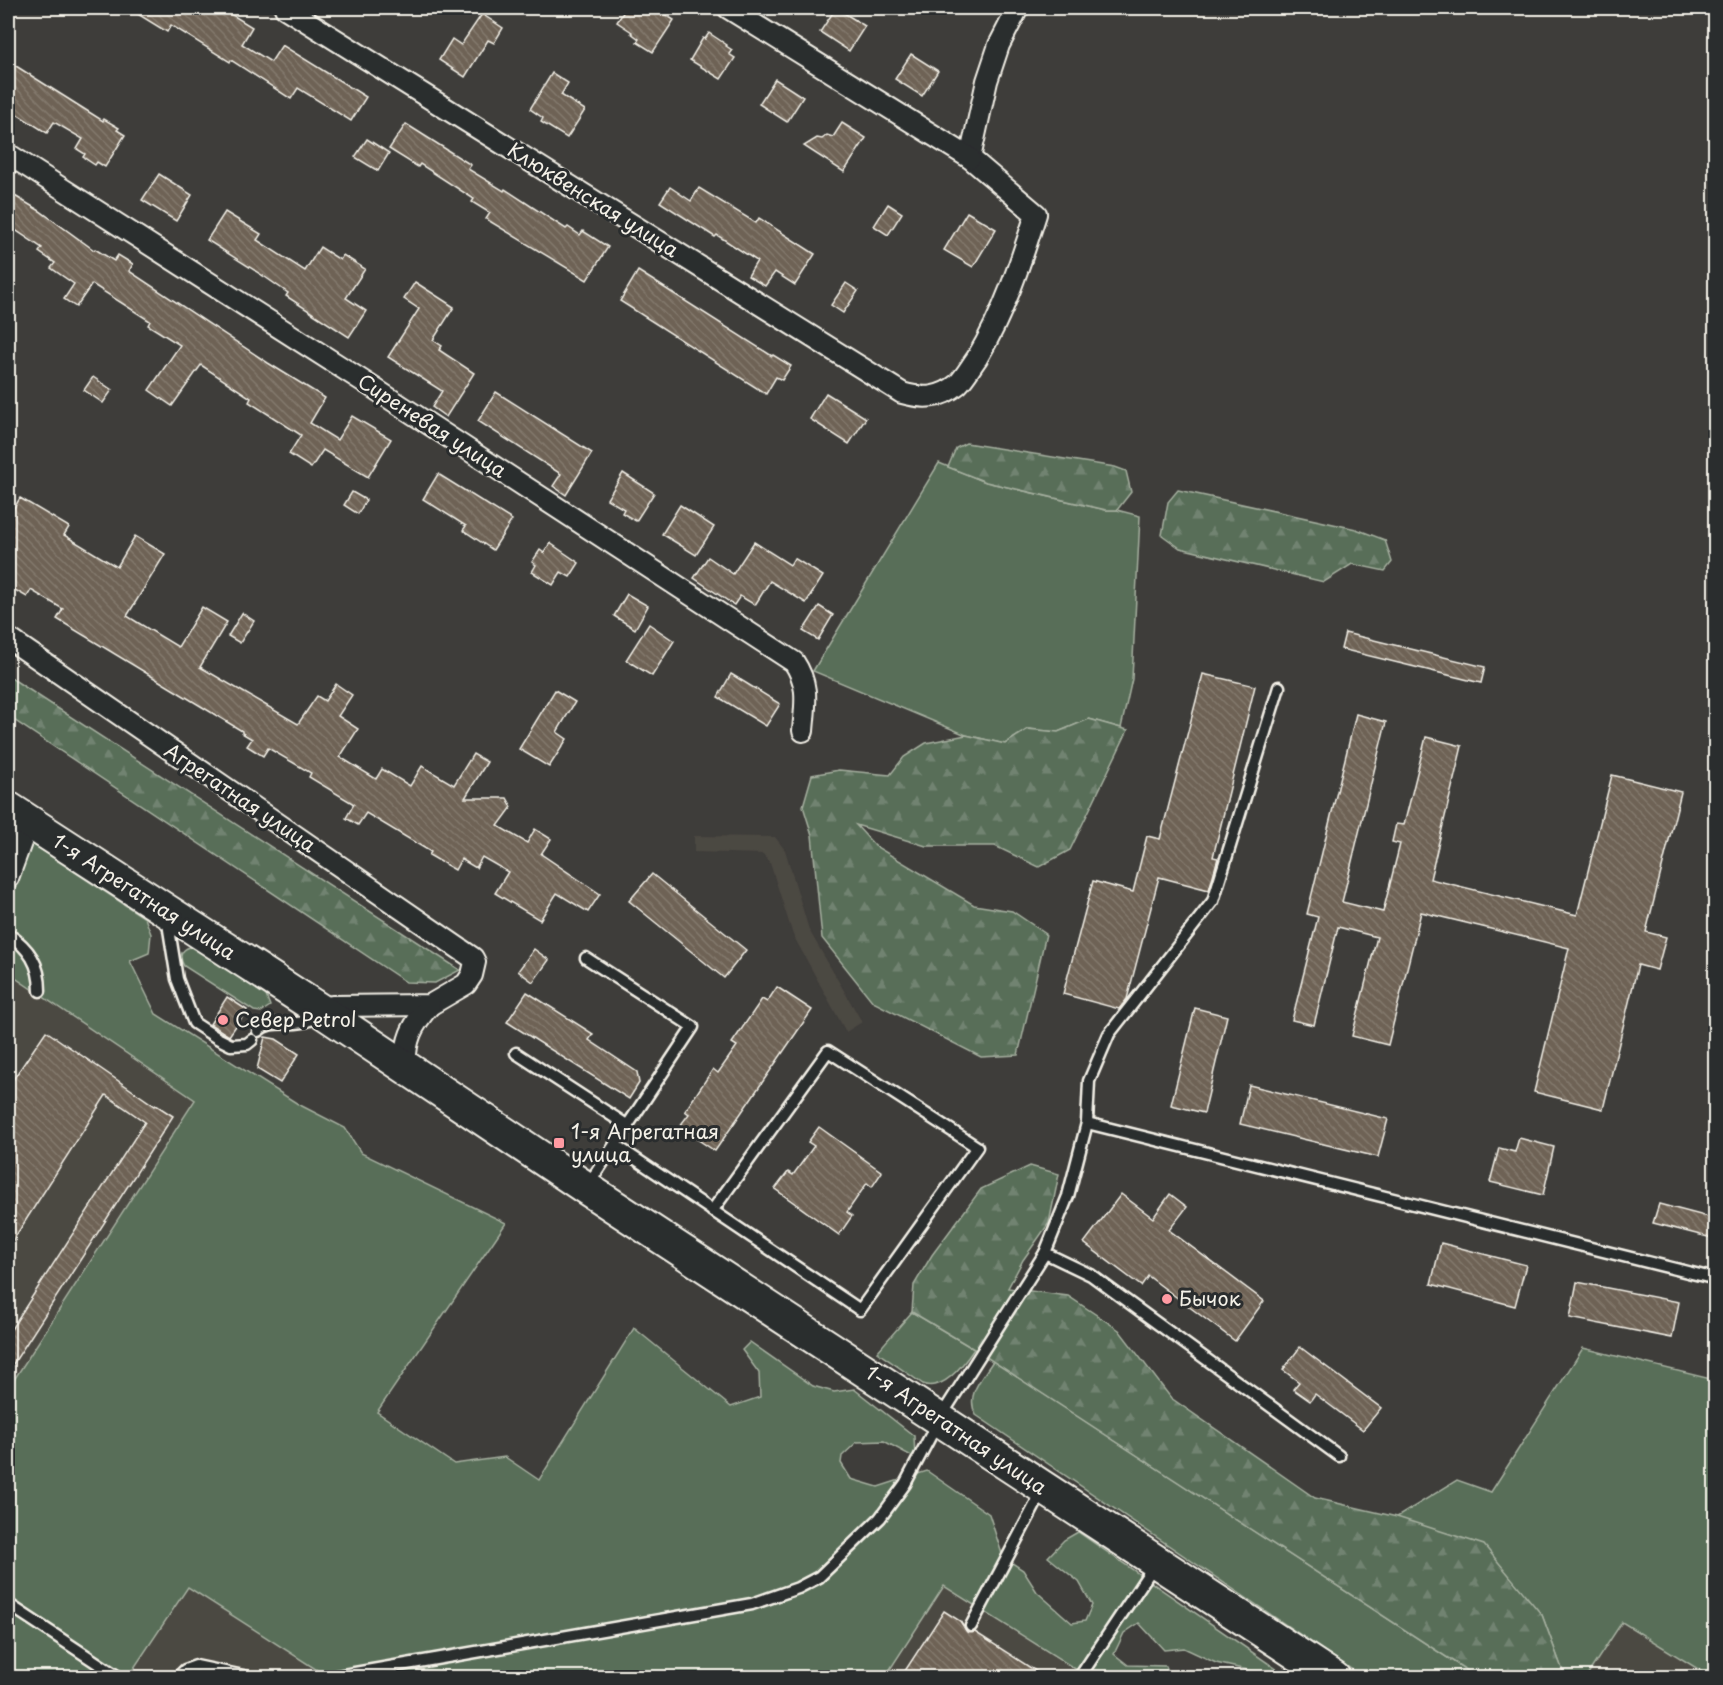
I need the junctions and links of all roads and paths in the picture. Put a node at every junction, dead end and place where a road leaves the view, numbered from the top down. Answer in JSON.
{"nodes":[{"id":1,"x":285,"y":8,"type":"edge"},
{"id":2,"x":728,"y":8,"type":"edge"},
{"id":3,"x":1018,"y":8,"type":"edge"},
{"id":4,"x":8,"y":154,"type":"edge"},
{"id":5,"x":970,"y":158,"type":"junction"},
{"id":6,"x":8,"y":638,"type":"edge"},
{"id":7,"x":1279,"y":687,"type":"dead end"},
{"id":8,"x":803,"y":731,"type":"dead end"},
{"id":9,"x":18,"y":815,"type":"edge"},
{"id":10,"x":8,"y":878,"type":"edge"},
{"id":11,"x":165,"y":910,"type":"junction"},
{"id":12,"x":8,"y":934,"type":"edge"},
{"id":13,"x":586,"y":958,"type":"dead end"},
{"id":14,"x":40,"y":991,"type":"dead end"},
{"id":15,"x":430,"y":1005,"type":"junction"},
{"id":16,"x":323,"y":1012,"type":"junction"},
{"id":17,"x":516,"y":1053,"type":"dead end"},
{"id":18,"x":406,"y":1069,"type":"junction"},
{"id":19,"x":1088,"y":1123,"type":"junction"},
{"id":20,"x":628,"y":1126,"type":"junction"},
{"id":21,"x":615,"y":1145,"type":"junction"},
{"id":22,"x":586,"y":1188,"type":"junction"},
{"id":23,"x":712,"y":1211,"type":"junction"},
{"id":24,"x":1045,"y":1253,"type":"junction"},
{"id":25,"x":1716,"y":1279,"type":"edge"},
{"id":26,"x":940,"y":1418,"type":"junction"},
{"id":27,"x":1339,"y":1456,"type":"dead end"},
{"id":28,"x":1044,"y":1489,"type":"junction"},
{"id":29,"x":1157,"y":1561,"type":"junction"},
{"id":30,"x":8,"y":1604,"type":"edge"},
{"id":31,"x":971,"y":1626,"type":"dead end"},
{"id":32,"x":1323,"y":1674,"type":"edge"},
{"id":33,"x":120,"y":1677,"type":"edge"},
{"id":34,"x":177,"y":1677,"type":"edge"},
{"id":35,"x":253,"y":1677,"type":"edge"},
{"id":36,"x":326,"y":1677,"type":"edge"},
{"id":37,"x":1079,"y":1677,"type":"edge"}],
"edges":[{"from":1,"to":5,"type":"street","name":"Клюквенская улица"},
{"from":2,"to":5,"type":"street"},
{"from":3,"to":5,"type":"street"},
{"from":4,"to":8,"type":"street","name":"Сиреневая улица"},
{"from":6,"to":15,"type":"street","name":"Агрегатная улица"},
{"from":7,"to":19,"type":"lane"},
{"from":9,"to":10,"type":"street"},
{"from":9,"to":11,"type":"main road","name":"1-я Агрегатная улица"},
{"from":11,"to":16,"type":"main road","name":"1-я Агрегатная улица"},
{"from":11,"to":16,"type":"lane"},
{"from":12,"to":14,"type":"lane"},
{"from":13,"to":20,"type":"lane"},
{"from":15,"to":16,"type":"street"},
{"from":15,"to":18,"type":"street"},
{"from":16,"to":18,"type":"main road","name":"1-я Агрегатная улица"},
{"from":17,"to":20,"type":"lane"},
{"from":18,"to":22,"type":"main road","name":"1-я Агрегатная улица"},
{"from":19,"to":24,"type":"lane"},
{"from":19,"to":25,"type":"lane"},
{"from":20,"to":21,"type":"lane"},
{"from":21,"to":22,"type":"lane"},
{"from":21,"to":23,"type":"lane"},
{"from":22,"to":26,"type":"main road","name":"1-я Агрегатная улица"},
{"from":23,"to":23,"type":"lane"},
{"from":24,"to":26,"type":"lane"},
{"from":24,"to":27,"type":"lane"},
{"from":26,"to":28,"type":"main road","name":"1-я Агрегатная улица"},
{"from":26,"to":36,"type":"lane"},
{"from":28,"to":29,"type":"main road","name":"1-я Агрегатная улица"},
{"from":28,"to":31,"type":"lane"},
{"from":29,"to":32,"type":"main road","name":"1-я Агрегатная улица"},
{"from":29,"to":37,"type":"lane"},
{"from":30,"to":33,"type":"lane"},
{"from":34,"to":35,"type":"lane"}]}
